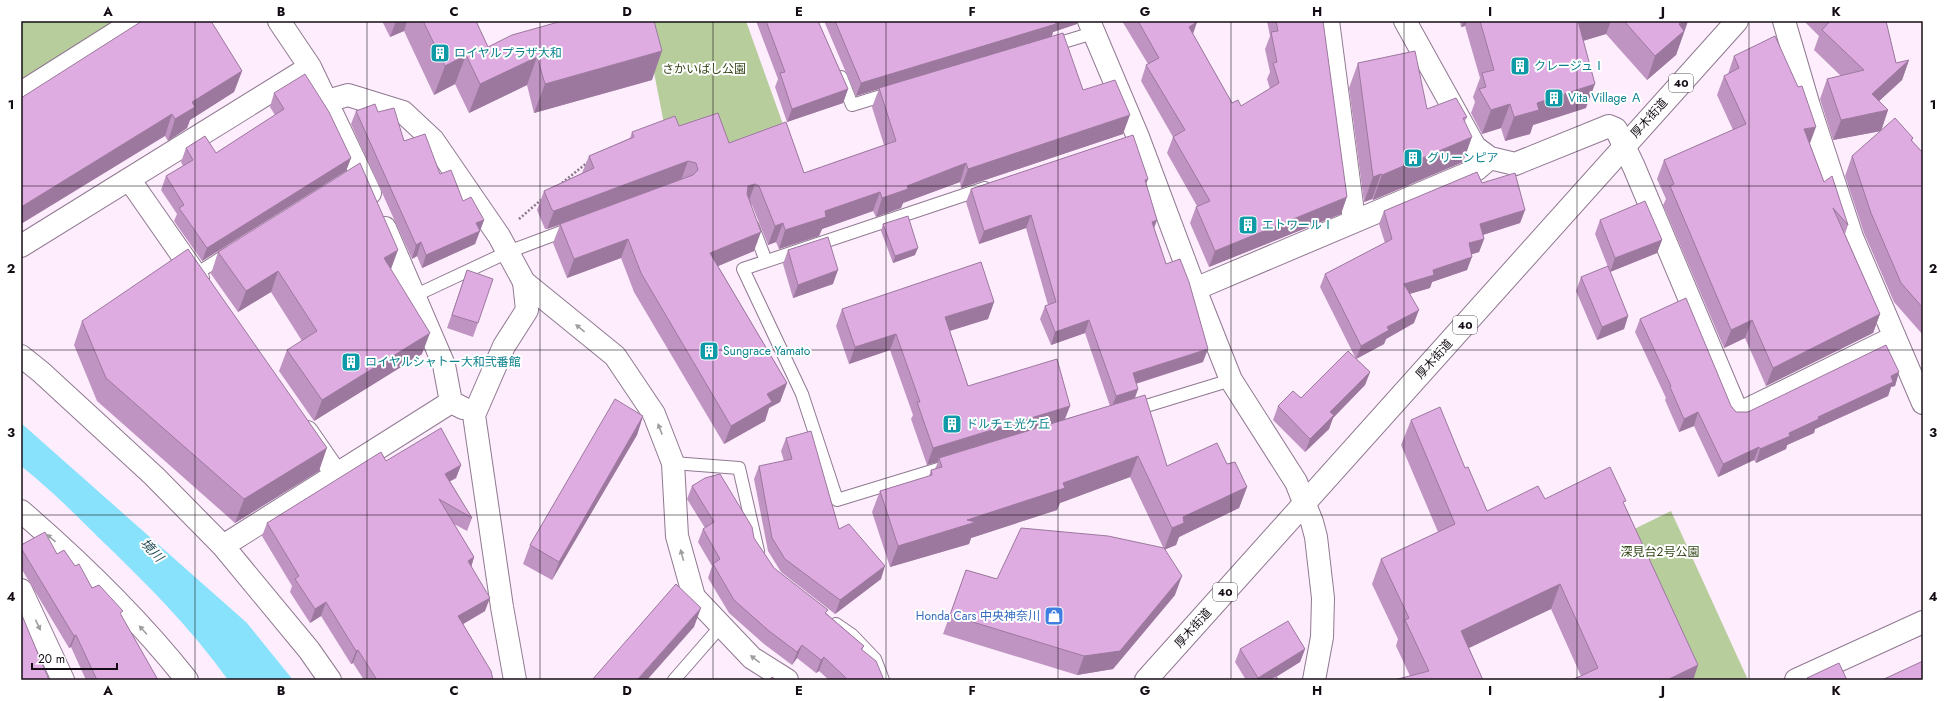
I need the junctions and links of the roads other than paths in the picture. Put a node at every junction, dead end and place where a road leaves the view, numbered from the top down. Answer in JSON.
{"nodes":[{"id":1,"x":135,"y":21,"type":"edge"},
{"id":2,"x":279,"y":21,"type":"edge"},
{"id":3,"x":1328,"y":21,"type":"edge"},
{"id":4,"x":1405,"y":21,"type":"edge"},
{"id":5,"x":1737,"y":21,"type":"edge"},
{"id":6,"x":1784,"y":21,"type":"edge"},
{"id":7,"x":1091,"y":27,"type":"edge"},
{"id":8,"x":1040,"y":48,"type":"edge"},
{"id":9,"x":837,"y":66,"type":"edge"},
{"id":10,"x":310,"y":67,"type":"junction"},
{"id":11,"x":905,"y":89,"type":"edge"},
{"id":12,"x":21,"y":93,"type":"edge"},
{"id":13,"x":327,"y":101,"type":"junction"},
{"id":14,"x":1624,"y":145,"type":"junction"},
{"id":15,"x":1490,"y":158,"type":"junction"},
{"id":16,"x":129,"y":179,"type":"junction"},
{"id":17,"x":996,"y":184,"type":"edge"},
{"id":18,"x":749,"y":217,"type":"edge"},
{"id":19,"x":1354,"y":220,"type":"junction"},
{"id":20,"x":581,"y":225,"type":"edge"},
{"id":21,"x":504,"y":244,"type":"junction"},
{"id":22,"x":242,"y":245,"type":"edge"},
{"id":23,"x":21,"y":246,"type":"edge"},
{"id":24,"x":766,"y":261,"type":"junction"},
{"id":25,"x":196,"y":274,"type":"junction"},
{"id":26,"x":524,"y":282,"type":"junction"},
{"id":27,"x":1195,"y":290,"type":"junction"},
{"id":28,"x":209,"y":293,"type":"edge"},
{"id":29,"x":414,"y":296,"type":"junction"},
{"id":30,"x":1895,"y":337,"type":"junction"},
{"id":31,"x":21,"y":356,"type":"edge"},
{"id":32,"x":1231,"y":380,"type":"junction"},
{"id":33,"x":451,"y":402,"type":"junction"},
{"id":34,"x":1923,"y":403,"type":"edge"},
{"id":35,"x":1125,"y":412,"type":"edge"},
{"id":36,"x":474,"y":415,"type":"junction"},
{"id":37,"x":296,"y":416,"type":"edge"},
{"id":38,"x":673,"y":463,"type":"junction"},
{"id":39,"x":958,"y":463,"type":"edge"},
{"id":40,"x":336,"y":474,"type":"junction"},
{"id":41,"x":1305,"y":504,"type":"junction"},
{"id":42,"x":21,"y":511,"type":"edge"},
{"id":43,"x":223,"y":546,"type":"junction"},
{"id":44,"x":764,"y":559,"type":"edge"},
{"id":45,"x":21,"y":590,"type":"edge"},
{"id":46,"x":824,"y":615,"type":"edge"},
{"id":47,"x":1923,"y":622,"type":"edge"},
{"id":48,"x":721,"y":626,"type":"junction"},
{"id":49,"x":63,"y":680,"type":"edge"},
{"id":50,"x":187,"y":680,"type":"edge"},
{"id":51,"x":330,"y":680,"type":"edge"},
{"id":52,"x":516,"y":680,"type":"edge"},
{"id":53,"x":674,"y":680,"type":"edge"},
{"id":54,"x":787,"y":680,"type":"edge"},
{"id":55,"x":883,"y":680,"type":"edge"},
{"id":56,"x":1146,"y":680,"type":"edge"},
{"id":57,"x":1314,"y":680,"type":"edge"},
{"id":58,"x":1796,"y":680,"type":"edge"}],
"edges":[{"from":1,"to":12,"type":"street"},
{"from":2,"to":10,"type":"street"},
{"from":3,"to":19,"type":"street"},
{"from":4,"to":15,"type":"street"},
{"from":5,"to":14,"type":"street","name":"厚木街道","number":"40"},
{"from":6,"to":30,"type":"street"},
{"from":7,"to":8,"type":"lane"},
{"from":7,"to":27,"type":"street"},
{"from":9,"to":11,"type":"lane"},
{"from":10,"to":13,"type":"street"},
{"from":10,"to":16,"type":"street"},
{"from":13,"to":21,"type":"street"},
{"from":13,"to":29,"type":"street"},
{"from":14,"to":15,"type":"street"},
{"from":14,"to":30,"type":"street"},
{"from":14,"to":41,"type":"street","name":"厚木街道","number":"40"},
{"from":15,"to":19,"type":"street"},
{"from":16,"to":23,"type":"street"},
{"from":16,"to":25,"type":"street"},
{"from":17,"to":24,"type":"lane"},
{"from":18,"to":24,"type":"lane"},
{"from":19,"to":27,"type":"street"},
{"from":20,"to":21,"type":"lane"},
{"from":21,"to":26,"type":"street"},
{"from":21,"to":29,"type":"lane"},
{"from":22,"to":25,"type":"lane"},
{"from":24,"to":39,"type":"lane"},
{"from":25,"to":28,"type":"street"},
{"from":26,"to":36,"type":"street"},
{"from":38,"to":26,"type":"street","one_way":true},
{"from":27,"to":32,"type":"street"},
{"from":29,"to":33,"type":"street"},
{"from":30,"to":34,"type":"street"},
{"from":31,"to":43,"type":"street"},
{"from":32,"to":35,"type":"lane"},
{"from":32,"to":41,"type":"street"},
{"from":33,"to":36,"type":"street"},
{"from":33,"to":40,"type":"street"},
{"from":36,"to":52,"type":"street"},
{"from":37,"to":40,"type":"street"},
{"from":38,"to":44,"type":"lane"},
{"from":48,"to":38,"type":"street","one_way":true},
{"from":40,"to":43,"type":"street"},
{"from":41,"to":56,"type":"street","name":"厚木街道","number":"40"},
{"from":41,"to":57,"type":"street"},
{"from":50,"to":42,"type":"street","one_way":true},
{"from":43,"to":51,"type":"street"},
{"from":45,"to":49,"type":"street","one_way":true},
{"from":46,"to":55,"type":"lane"},
{"from":47,"to":58,"type":"street"},
{"from":48,"to":53,"type":"lane"},
{"from":54,"to":48,"type":"street","one_way":true}]}
